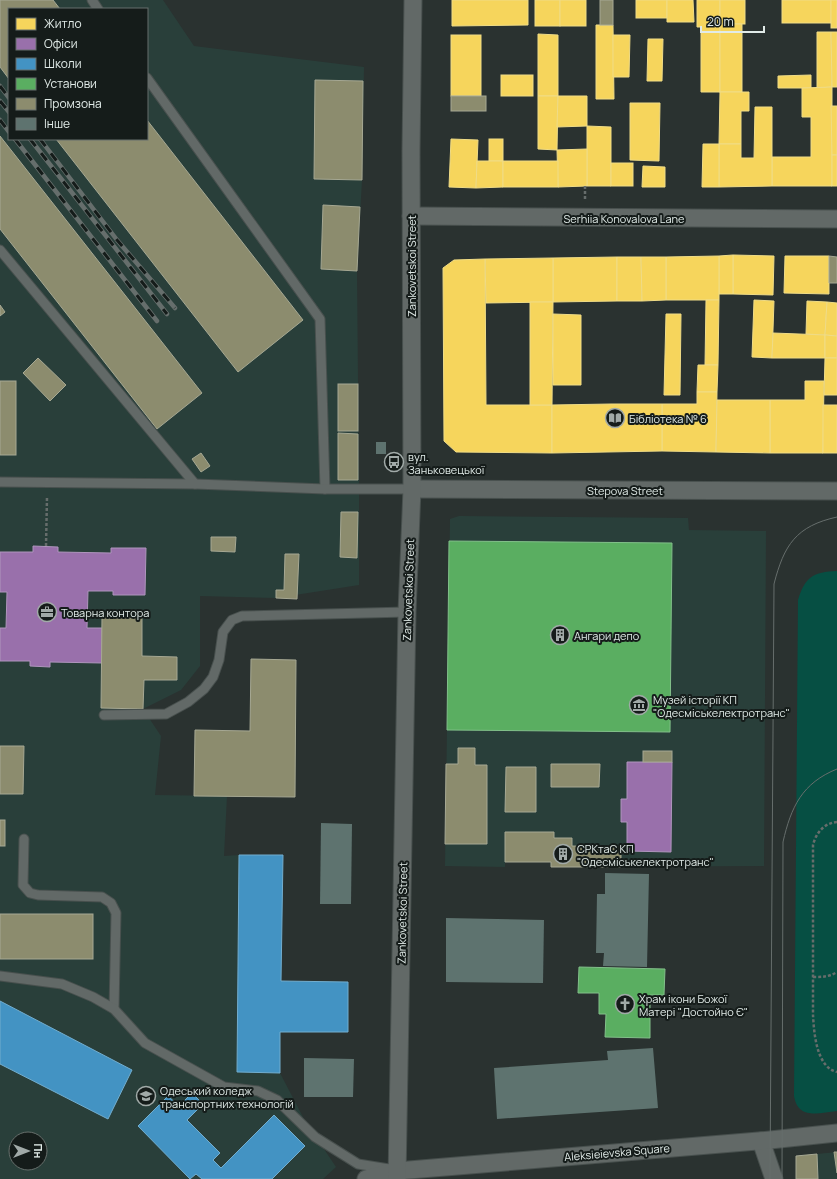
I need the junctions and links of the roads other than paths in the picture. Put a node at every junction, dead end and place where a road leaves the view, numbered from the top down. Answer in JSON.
{"nodes":[{"id":1,"x":413,"y":0,"type":"edge"},
{"id":2,"x":148,"y":79,"type":"edge"},
{"id":3,"x":411,"y":216,"type":"junction"},
{"id":4,"x":837,"y":219,"type":"edge"},
{"id":5,"x":0,"y":250,"type":"edge"},
{"id":6,"x":0,"y":482,"type":"edge"},
{"id":7,"x":195,"y":484,"type":"junction"},
{"id":8,"x":325,"y":489,"type":"junction"},
{"id":9,"x":412,"y":489,"type":"junction"},
{"id":10,"x":837,"y":491,"type":"edge"},
{"id":11,"x":407,"y":612,"type":"junction"},
{"id":12,"x":104,"y":715,"type":"dead end"},
{"id":13,"x":24,"y":839,"type":"dead end"},
{"id":14,"x":0,"y":976,"type":"edge"},
{"id":15,"x":114,"y":1009,"type":"junction"},
{"id":16,"x":837,"y":1133,"type":"edge"},
{"id":17,"x":761,"y":1141,"type":"junction"},
{"id":18,"x":397,"y":1175,"type":"edge"},
{"id":19,"x":366,"y":1179,"type":"edge"},
{"id":20,"x":774,"y":1179,"type":"edge"}],
"edges":[{"from":1,"to":3,"type":"street","name":"Zankovetskoi Street"},
{"from":2,"to":8,"type":"lane"},
{"from":3,"to":4,"type":"street","name":"Serhiia Konovalova Lane"},
{"from":3,"to":9,"type":"street","name":"Zankovetskoi Street"},
{"from":5,"to":7,"type":"lane"},
{"from":6,"to":7,"type":"lane"},
{"from":7,"to":8,"type":"lane"},
{"from":8,"to":9,"type":"lane"},
{"from":9,"to":10,"type":"street","name":"Stepova Street"},
{"from":9,"to":11,"type":"street","name":"Zankovetskoi Street"},
{"from":11,"to":12,"type":"lane"},
{"from":11,"to":18,"type":"street","name":"Zankovetskoi Street"},
{"from":13,"to":15,"type":"lane"},
{"from":14,"to":15,"type":"lane"},
{"from":15,"to":18,"type":"lane"},
{"from":16,"to":17,"type":"street","name":"Aleksieievska Square"},
{"from":17,"to":18,"type":"street","name":"Aleksieievska Square"},
{"from":17,"to":20,"type":"street"},
{"from":18,"to":19,"type":"street","name":"Aleksieievska Square"}]}
